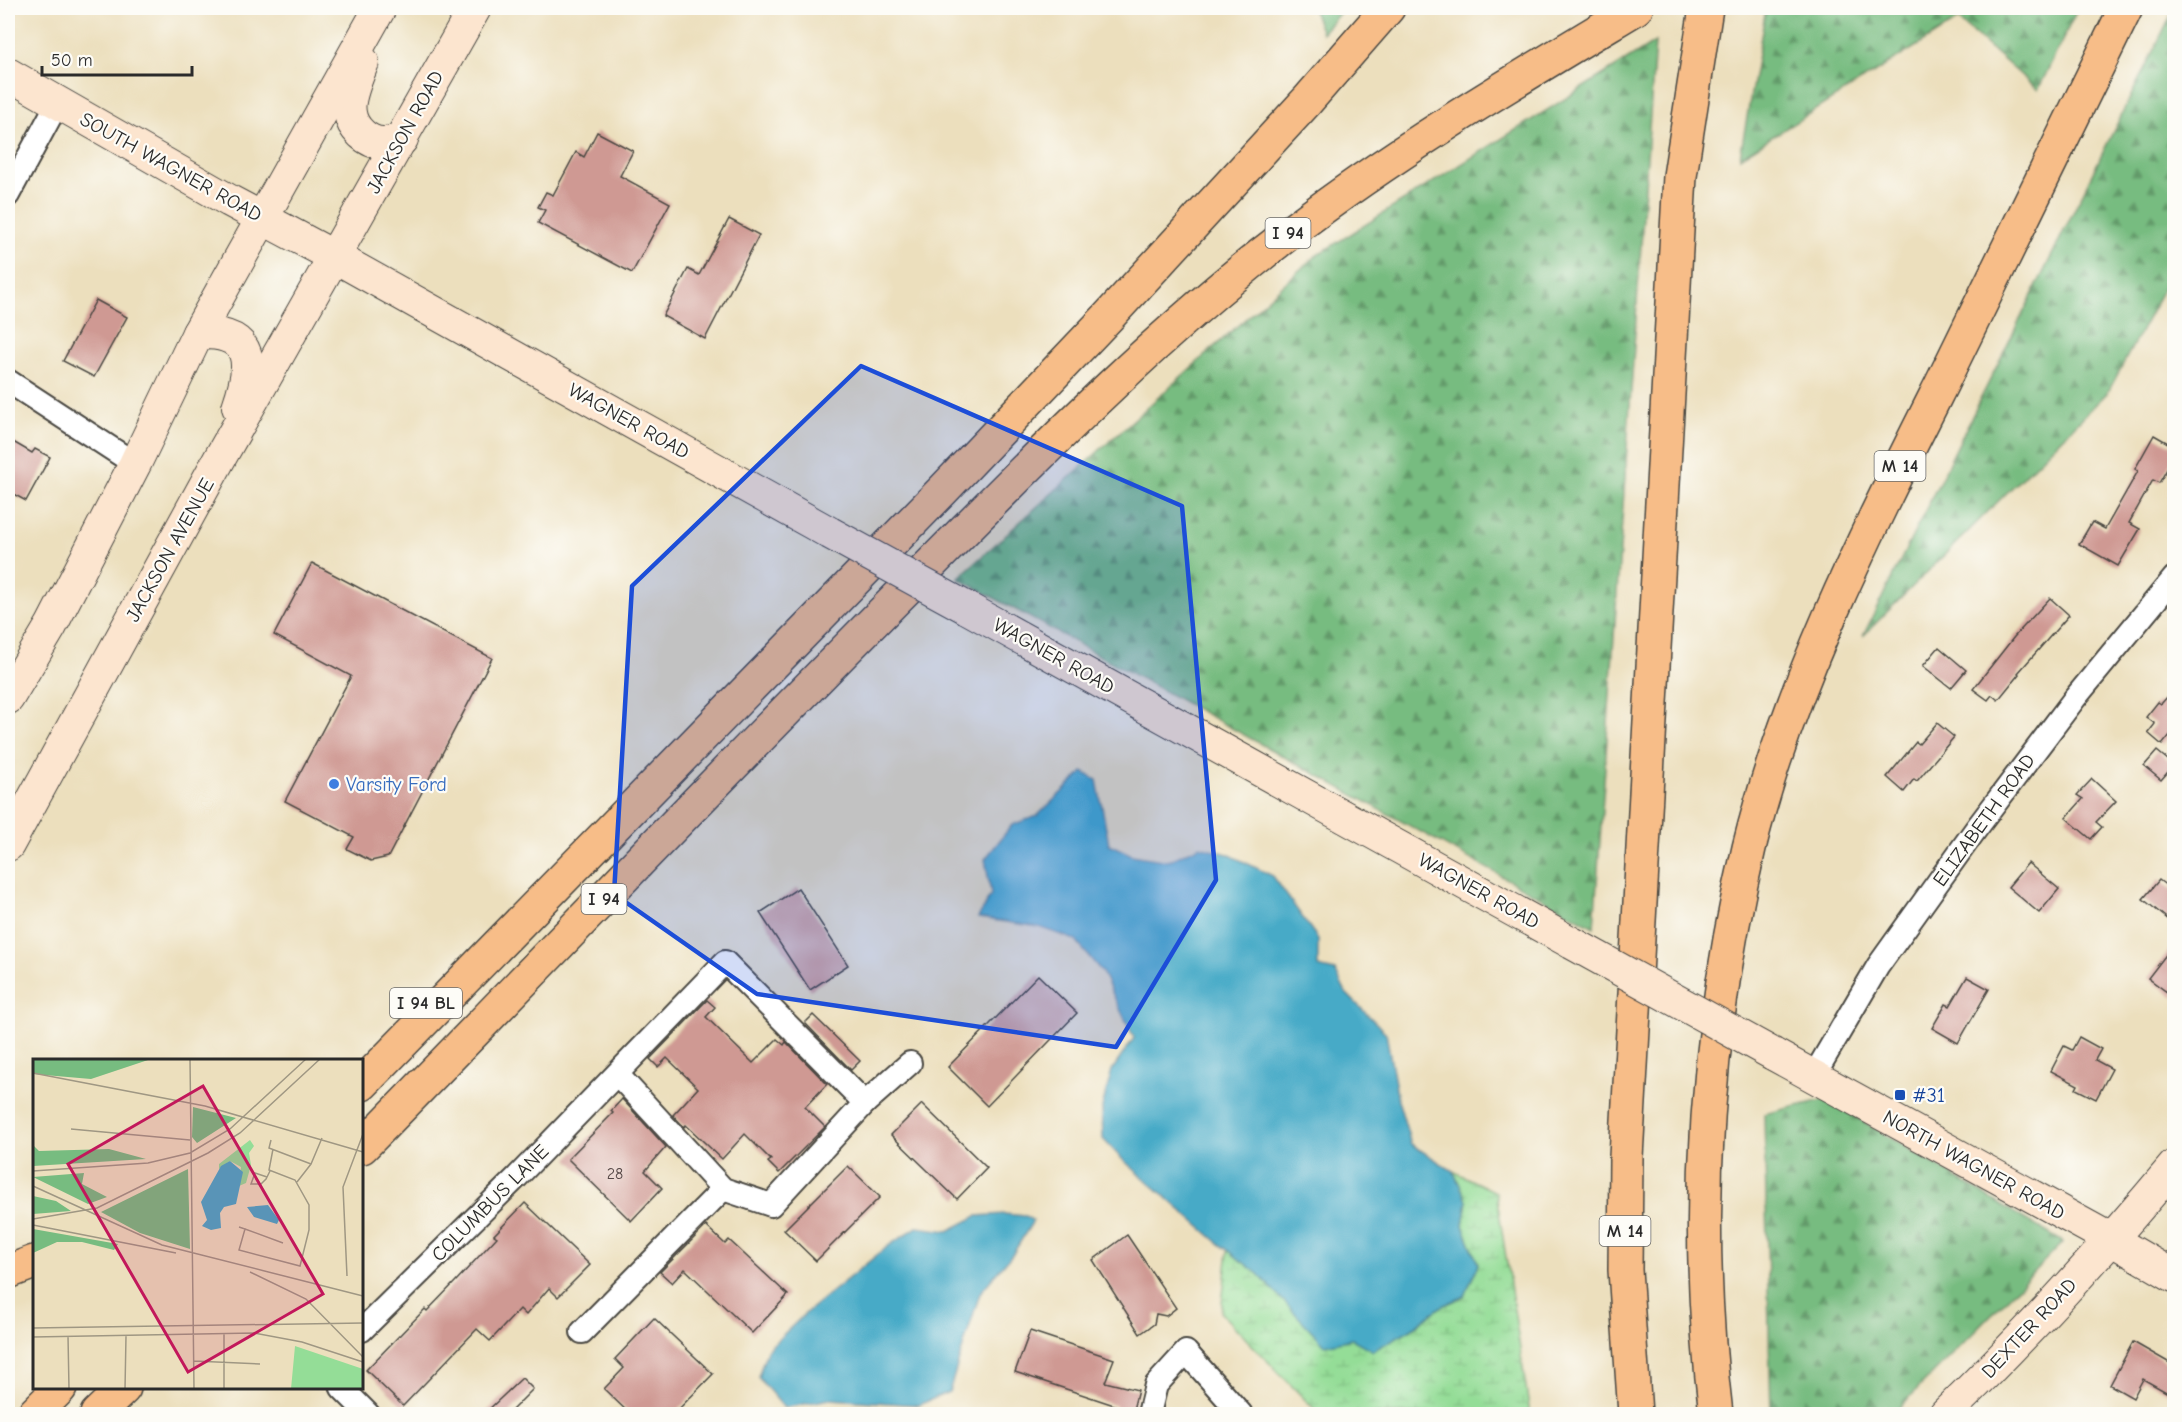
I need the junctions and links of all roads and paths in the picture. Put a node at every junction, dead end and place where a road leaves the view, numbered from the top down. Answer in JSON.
{"nodes":[{"id":1,"x":381,"y":8,"type":"edge"},
{"id":2,"x":475,"y":8,"type":"edge"},
{"id":3,"x":1388,"y":8,"type":"edge"},
{"id":4,"x":1636,"y":8,"type":"edge"},
{"id":5,"x":2126,"y":8,"type":"edge"},
{"id":6,"x":1703,"y":21,"type":"edge"},
{"id":7,"x":8,"y":74,"type":"edge"},
{"id":8,"x":57,"y":104,"type":"junction"},
{"id":9,"x":402,"y":139,"type":"junction"},
{"id":10,"x":8,"y":195,"type":"edge"},
{"id":11,"x":262,"y":218,"type":"junction"},
{"id":12,"x":335,"y":257,"type":"junction"},
{"id":13,"x":198,"y":333,"type":"junction"},
{"id":14,"x":8,"y":381,"type":"edge"},
{"id":15,"x":222,"y":456,"type":"junction"},
{"id":16,"x":135,"y":464,"type":"junction"},
{"id":17,"x":2175,"y":578,"type":"edge"},
{"id":18,"x":8,"y":698,"type":"edge"},
{"id":19,"x":8,"y":845,"type":"edge"},
{"id":20,"x":498,"y":946,"type":"junction"},
{"id":21,"x":1773,"y":1054,"type":"joint"},
{"id":22,"x":354,"y":1059,"type":"edge"},
{"id":23,"x":910,"y":1063,"type":"dead end"},
{"id":24,"x":617,"y":1074,"type":"junction"},
{"id":25,"x":1813,"y":1077,"type":"junction"},
{"id":26,"x":363,"y":1083,"type":"edge"},
{"id":27,"x":865,"y":1103,"type":"junction"},
{"id":28,"x":363,"y":1146,"type":"edge"},
{"id":29,"x":2175,"y":1166,"type":"edge"},
{"id":30,"x":723,"y":1189,"type":"junction"},
{"id":31,"x":2112,"y":1240,"type":"junction"},
{"id":32,"x":33,"y":1262,"type":"edge"},
{"id":33,"x":8,"y":1272,"type":"edge"},
{"id":34,"x":2175,"y":1276,"type":"edge"},
{"id":35,"x":363,"y":1329,"type":"edge"},
{"id":36,"x":582,"y":1332,"type":"dead end"},
{"id":37,"x":59,"y":1389,"type":"edge"},
{"id":38,"x":123,"y":1389,"type":"edge"},
{"id":39,"x":343,"y":1389,"type":"edge"},
{"id":40,"x":34,"y":1414,"type":"edge"},
{"id":41,"x":97,"y":1414,"type":"edge"},
{"id":42,"x":368,"y":1414,"type":"edge"},
{"id":43,"x":1149,"y":1414,"type":"edge"},
{"id":44,"x":1240,"y":1414,"type":"edge"},
{"id":45,"x":1635,"y":1414,"type":"edge"},
{"id":46,"x":1716,"y":1414,"type":"edge"},
{"id":47,"x":1945,"y":1414,"type":"edge"}],
"edges":[{"from":1,"to":9,"type":"main road"},
{"from":1,"to":11,"type":"main road"},
{"from":2,"to":9,"type":"main road","name":"JACKSON ROAD"},
{"from":3,"to":20,"type":"highway","number":"I 94"},
{"from":4,"to":28,"type":"highway","number":"I 94"},
{"from":5,"to":46,"type":"highway","number":"M 14"},
{"from":6,"to":45,"type":"highway","number":"M 14"},
{"from":7,"to":8,"type":"main road","name":"SOUTH WAGNER ROAD"},
{"from":8,"to":10,"type":"street"},
{"from":8,"to":11,"type":"main road","name":"SOUTH WAGNER ROAD"},
{"from":9,"to":12,"type":"main road","name":"JACKSON ROAD"},
{"from":11,"to":12,"type":"main road","name":"SOUTH WAGNER ROAD"},
{"from":11,"to":13,"type":"main road"},
{"from":12,"to":15,"type":"main road","name":"JACKSON AVENUE"},
{"from":12,"to":21,"type":"main road","name":"WAGNER ROAD","bridge":true},
{"from":13,"to":15,"type":"main road"},
{"from":13,"to":16,"type":"main road"},
{"from":14,"to":16,"type":"street"},
{"from":15,"to":19,"type":"main road","name":"JACKSON AVENUE"},
{"from":16,"to":18,"type":"main road"},
{"from":17,"to":25,"type":"street","name":"ELIZABETH ROAD"},
{"from":20,"to":22,"type":"highway","number":"I 94 BL"},
{"from":20,"to":26,"type":"highway","number":"I 94"},
{"from":21,"to":25,"type":"main road","name":"NORTH WAGNER ROAD"},
{"from":23,"to":27,"type":"street"},
{"from":24,"to":27,"type":"street","name":"COLUMBUS LANE"},
{"from":24,"to":30,"type":"street"},
{"from":24,"to":35,"type":"street","name":"COLUMBUS LANE"},
{"from":25,"to":31,"type":"main road","name":"NORTH WAGNER ROAD"},
{"from":27,"to":30,"type":"street"},
{"from":29,"to":31,"type":"main road","name":"DEXTER ROAD"},
{"from":30,"to":36,"type":"street"},
{"from":31,"to":34,"type":"main road","name":"NORTH WAGNER ROAD"},
{"from":31,"to":47,"type":"main road","name":"DEXTER ROAD"},
{"from":32,"to":33,"type":"highway"},
{"from":37,"to":40,"type":"highway"},
{"from":38,"to":41,"type":"highway"},
{"from":39,"to":42,"type":"street"},
{"from":43,"to":44,"type":"street"}]}
